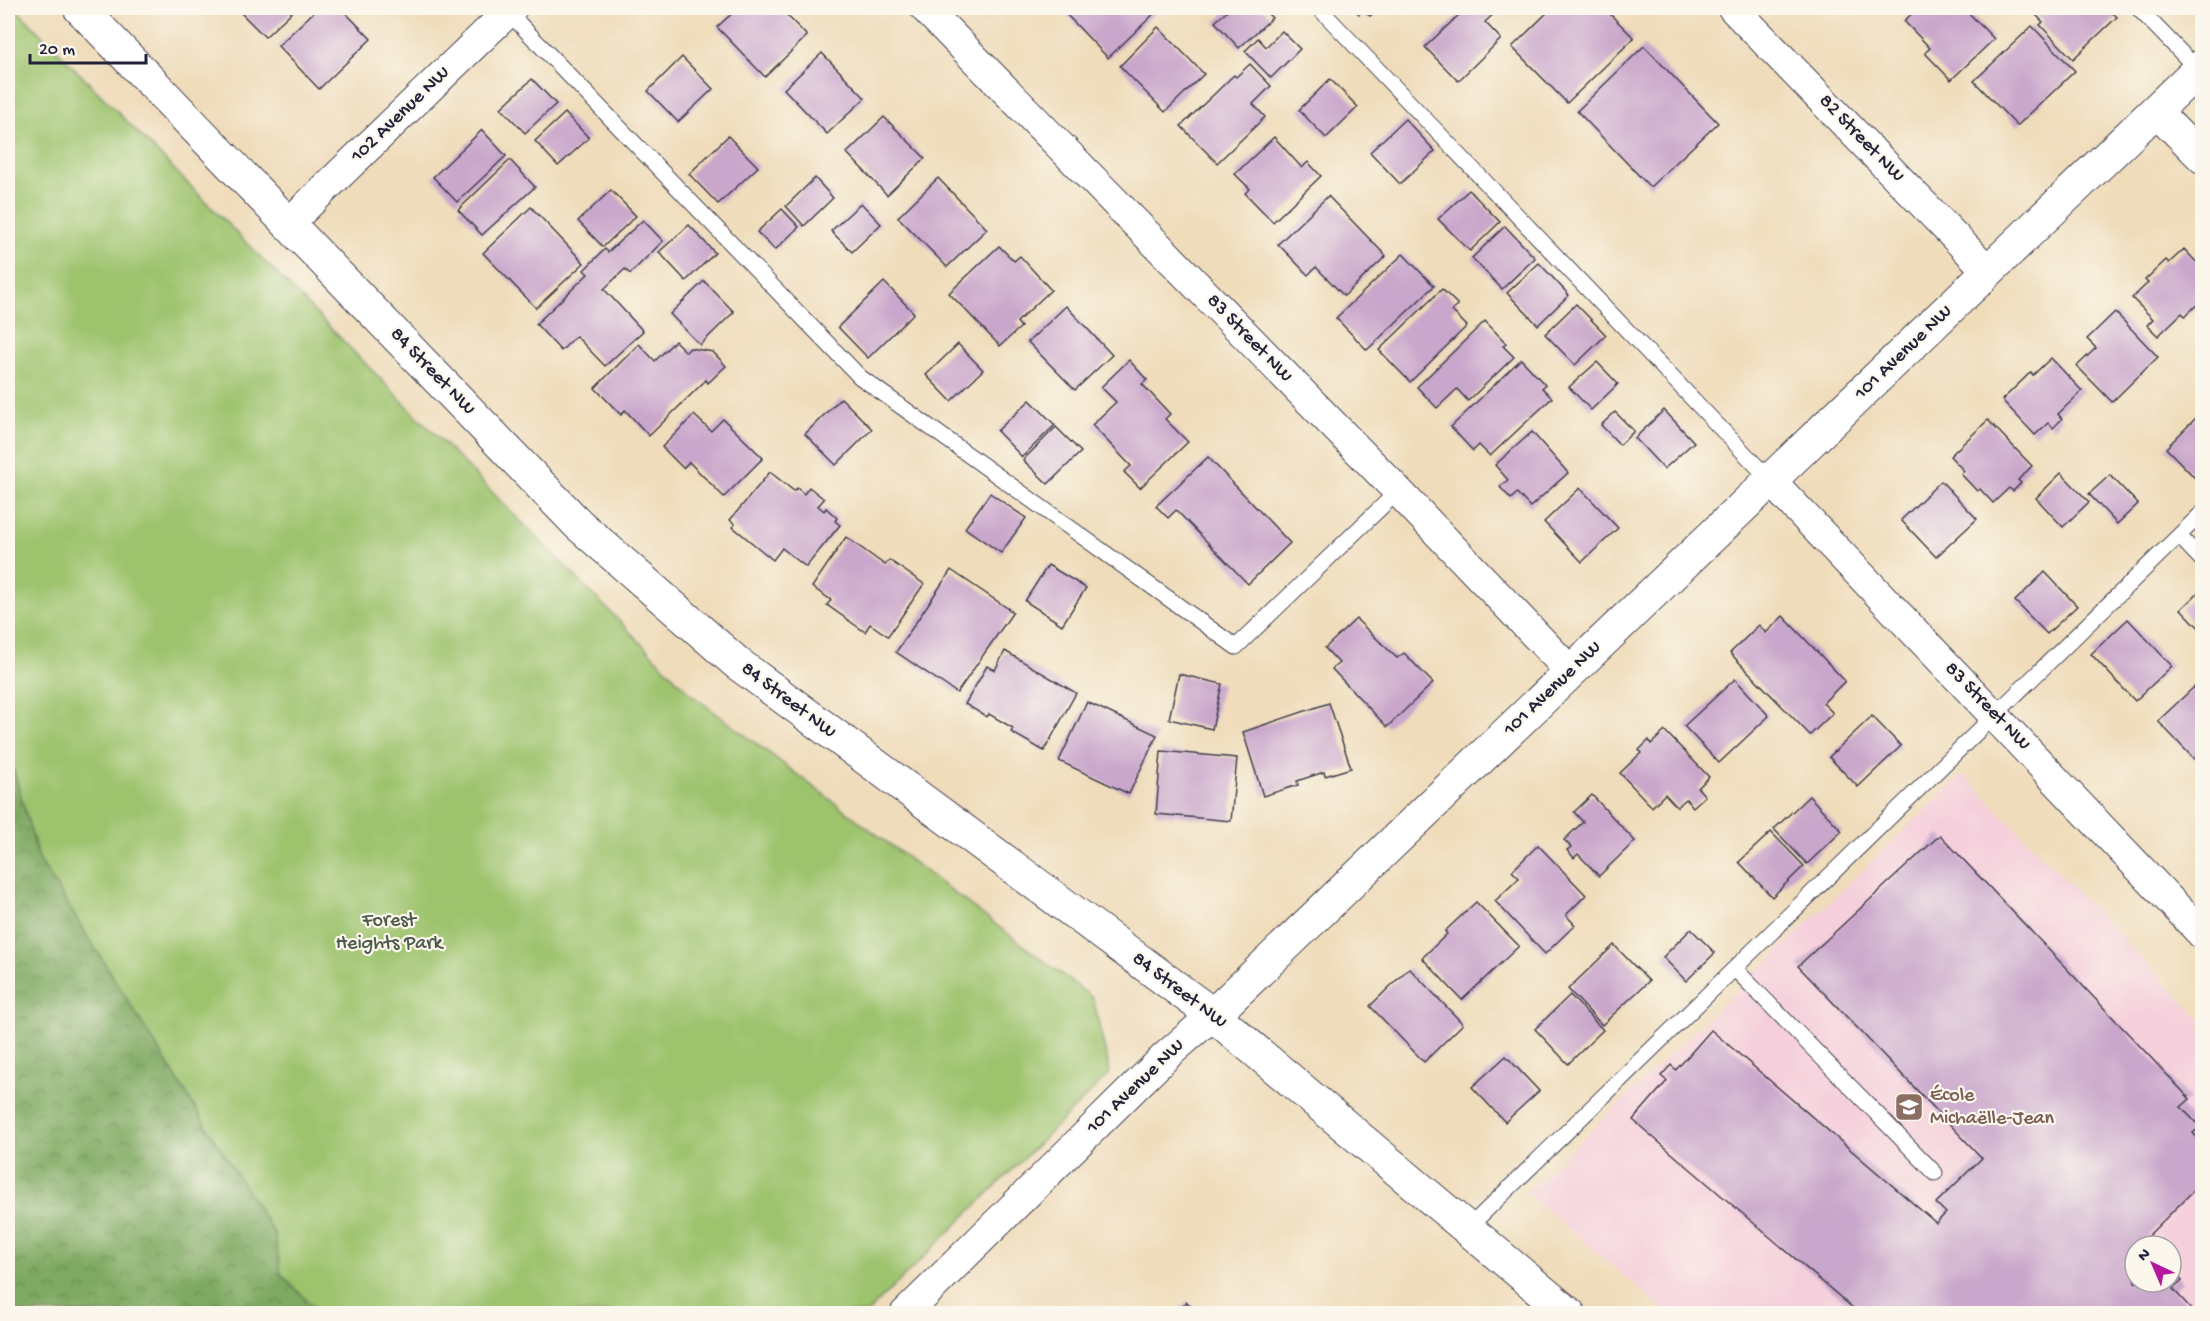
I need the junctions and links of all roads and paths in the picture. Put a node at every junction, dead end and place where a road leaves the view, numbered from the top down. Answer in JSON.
{"nodes":[{"id":1,"x":80,"y":8,"type":"edge"},
{"id":2,"x":924,"y":8,"type":"edge"},
{"id":3,"x":1319,"y":8,"type":"edge"},
{"id":4,"x":1734,"y":8,"type":"edge"},
{"id":5,"x":2138,"y":8,"type":"edge"},
{"id":6,"x":508,"y":9,"type":"edge"},
{"id":7,"x":2200,"y":68,"type":"edge"},
{"id":8,"x":2156,"y":111,"type":"junction"},
{"id":9,"x":2202,"y":158,"type":"edge"},
{"id":10,"x":289,"y":223,"type":"junction"},
{"id":11,"x":1988,"y":271,"type":"junction"},
{"id":12,"x":1771,"y":482,"type":"junction"},
{"id":13,"x":1398,"y":491,"type":"junction"},
{"id":14,"x":2202,"y":513,"type":"edge"},
{"id":15,"x":2179,"y":536,"type":"junction"},
{"id":16,"x":2202,"y":560,"type":"edge"},
{"id":17,"x":1571,"y":672,"type":"junction"},
{"id":18,"x":1996,"y":716,"type":"junction"},
{"id":19,"x":2202,"y":934,"type":"edge"},
{"id":20,"x":1735,"y":969,"type":"junction"},
{"id":21,"x":1213,"y":1015,"type":"junction"},
{"id":22,"x":1935,"y":1173,"type":"dead end"},
{"id":23,"x":1468,"y":1228,"type":"junction"},
{"id":24,"x":905,"y":1314,"type":"edge"},
{"id":25,"x":1569,"y":1314,"type":"edge"}],
"edges":[{"from":1,"to":10,"type":"main road","name":"84 Street NW"},
{"from":2,"to":13,"type":"street","name":"83 Street NW"},
{"from":3,"to":12,"type":"lane"},
{"from":4,"to":11,"type":"street","name":"82 Street NW"},
{"from":5,"to":7,"type":"lane"},
{"from":6,"to":10,"type":"street","name":"102 Avenue NW"},
{"from":6,"to":13,"type":"lane"},
{"from":7,"to":8,"type":"main road","name":"101 Avenue NW"},
{"from":8,"to":9,"type":"street"},
{"from":8,"to":11,"type":"main road","name":"101 Avenue NW"},
{"from":10,"to":21,"type":"main road","name":"84 Street NW"},
{"from":11,"to":12,"type":"main road","name":"101 Avenue NW"},
{"from":12,"to":17,"type":"main road","name":"101 Avenue NW"},
{"from":12,"to":18,"type":"street","name":"83 Street NW"},
{"from":13,"to":17,"type":"street","name":"83 Street NW"},
{"from":14,"to":15,"type":"lane"},
{"from":15,"to":16,"type":"lane"},
{"from":15,"to":18,"type":"lane"},
{"from":17,"to":21,"type":"main road","name":"101 Avenue NW"},
{"from":18,"to":19,"type":"street","name":"83 Street NW"},
{"from":18,"to":20,"type":"lane"},
{"from":20,"to":22,"type":"lane"},
{"from":20,"to":23,"type":"lane"},
{"from":21,"to":23,"type":"main road","name":"84 Street NW"},
{"from":21,"to":24,"type":"street","name":"101 Avenue NW"},
{"from":23,"to":25,"type":"main road","name":"84 Street NW"}]}
